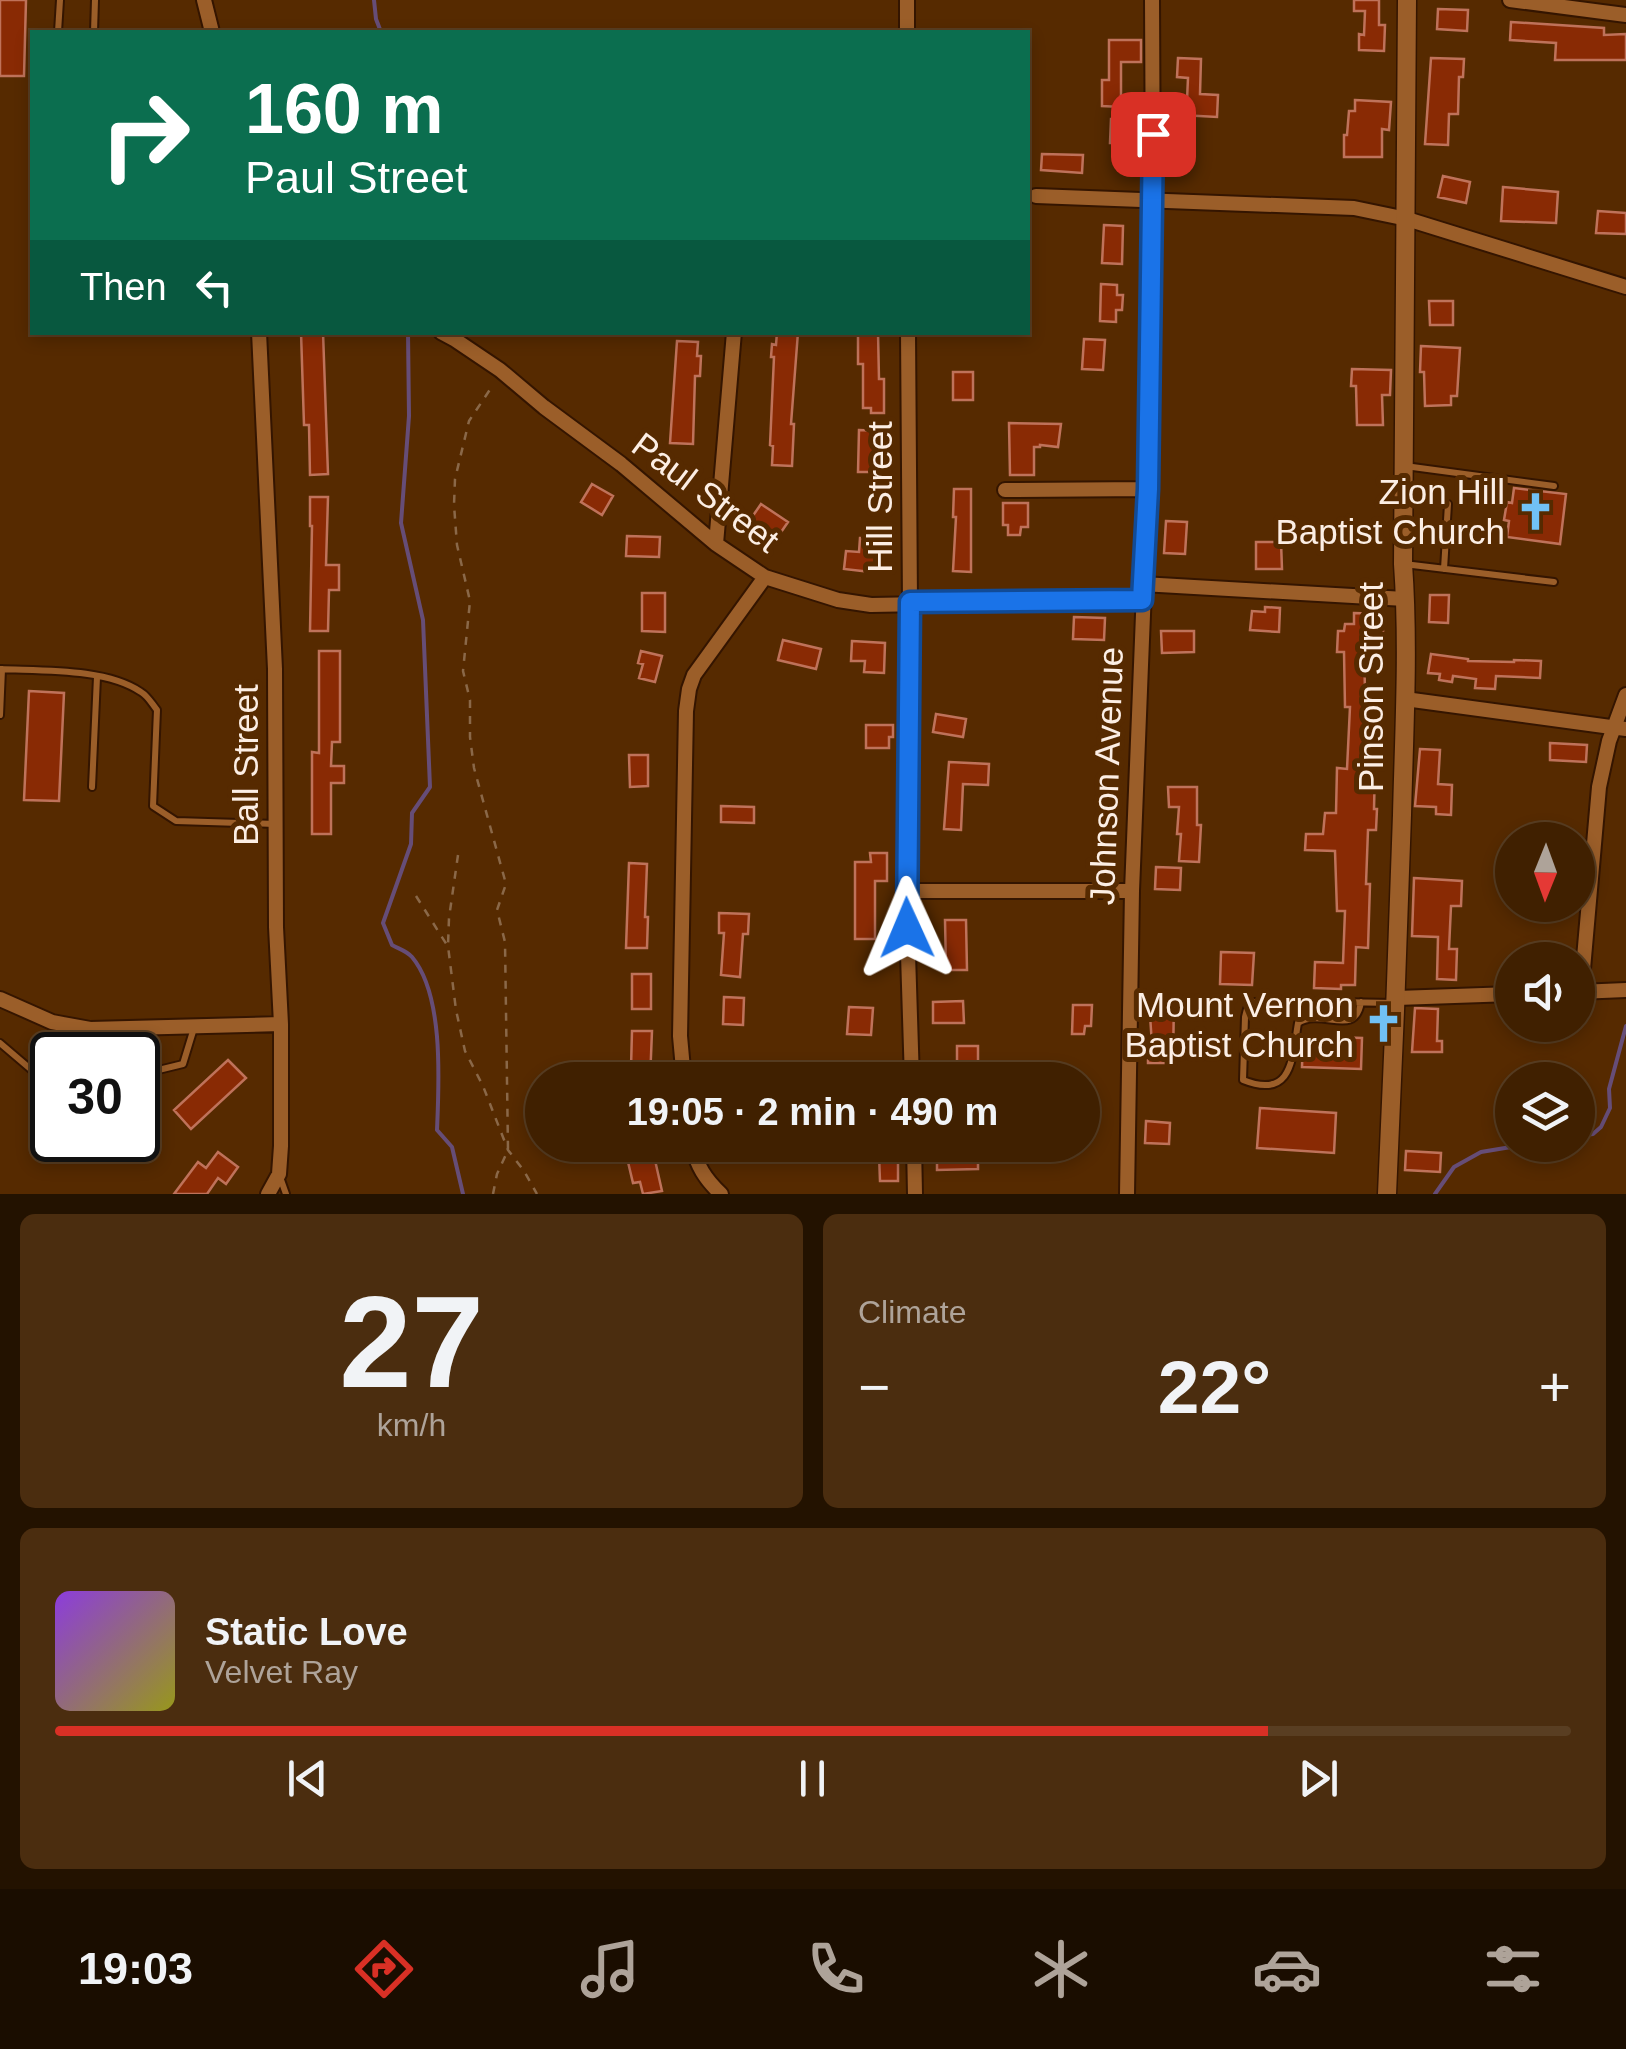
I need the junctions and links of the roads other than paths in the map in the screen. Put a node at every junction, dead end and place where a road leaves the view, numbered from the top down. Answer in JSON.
{"nodes":[{"id":1,"x":60,"y":0,"type":"edge"},
{"id":2,"x":95,"y":0,"type":"edge"},
{"id":3,"x":204,"y":0,"type":"edge"},
{"id":4,"x":907,"y":0,"type":"edge"},
{"id":5,"x":1152,"y":0,"type":"edge"},
{"id":6,"x":1407,"y":0,"type":"edge"},
{"id":7,"x":1510,"y":0,"type":"edge"},
{"id":8,"x":1626,"y":15,"type":"edge"},
{"id":9,"x":58,"y":30,"type":"edge"},
{"id":10,"x":94,"y":30,"type":"edge"},
{"id":11,"x":212,"y":30,"type":"edge"},
{"id":12,"x":907,"y":30,"type":"edge"},
{"id":13,"x":1036,"y":196,"type":"dead end"},
{"id":14,"x":1153,"y":201,"type":"junction"},
{"id":15,"x":1407,"y":219,"type":"junction"},
{"id":16,"x":1626,"y":287,"type":"edge"},
{"id":17,"x":259,"y":335,"type":"edge"},
{"id":18,"x":448,"y":335,"type":"edge"},
{"id":19,"x":734,"y":335,"type":"edge"},
{"id":20,"x":908,"y":335,"type":"edge"},
{"id":21,"x":1404,"y":466,"type":"junction"},
{"id":22,"x":1554,"y":486,"type":"dead end"},
{"id":23,"x":1148,"y":489,"type":"junction"},
{"id":24,"x":1005,"y":490,"type":"dead end"},
{"id":25,"x":1448,"y":504,"type":"dead end"},
{"id":26,"x":716,"y":544,"type":"junction"},
{"id":27,"x":1403,"y":564,"type":"junction"},
{"id":28,"x":1444,"y":569,"type":"junction"},
{"id":29,"x":764,"y":577,"type":"junction"},
{"id":30,"x":1554,"y":582,"type":"dead end"},
{"id":31,"x":1142,"y":584,"type":"junction"},
{"id":32,"x":1405,"y":599,"type":"junction"},
{"id":33,"x":1142,"y":600,"type":"junction"},
{"id":34,"x":910,"y":602,"type":"junction"},
{"id":35,"x":1,"y":669,"type":"edge"},
{"id":36,"x":97,"y":677,"type":"junction"},
{"id":37,"x":1626,"y":695,"type":"edge"},
{"id":38,"x":1405,"y":698,"type":"junction"},
{"id":39,"x":0,"y":715,"type":"edge"},
{"id":40,"x":1621,"y":728,"type":"edge"},
{"id":41,"x":92,"y":787,"type":"dead end"},
{"id":42,"x":275,"y":824,"type":"junction"},
{"id":43,"x":906,"y":891,"type":"junction"},
{"id":44,"x":1132,"y":891,"type":"junction"},
{"id":45,"x":1584,"y":942,"type":"edge"},
{"id":46,"x":1626,"y":990,"type":"edge"},
{"id":47,"x":1595,"y":991,"type":"edge"},
{"id":48,"x":1495,"y":995,"type":"edge"},
{"id":49,"x":0,"y":1000,"type":"edge"},
{"id":50,"x":1396,"y":1000,"type":"junction"},
{"id":51,"x":1362,"y":1002,"type":"junction"},
{"id":52,"x":281,"y":1024,"type":"junction"},
{"id":53,"x":194,"y":1026,"type":"junction"},
{"id":54,"x":0,"y":1043,"type":"edge"},
{"id":55,"x":682,"y":1062,"type":"edge"},
{"id":56,"x":911,"y":1062,"type":"edge"},
{"id":57,"x":30,"y":1069,"type":"edge"},
{"id":58,"x":160,"y":1070,"type":"edge"},
{"id":59,"x":697,"y":1162,"type":"edge"},
{"id":60,"x":914,"y":1162,"type":"edge"},
{"id":61,"x":279,"y":1174,"type":"junction"},
{"id":62,"x":720,"y":1192,"type":"edge"},
{"id":63,"x":268,"y":1194,"type":"edge"},
{"id":64,"x":286,"y":1194,"type":"edge"},
{"id":65,"x":915,"y":1194,"type":"edge"},
{"id":66,"x":1127,"y":1194,"type":"edge"},
{"id":67,"x":1387,"y":1194,"type":"edge"}],
"edges":[{"from":1,"to":9,"type":"lane"},
{"from":2,"to":10,"type":"lane"},
{"from":3,"to":11,"type":"street"},
{"from":4,"to":12,"type":"street"},
{"from":5,"to":14,"type":"street","name":"Johnson Avenue"},
{"from":6,"to":15,"type":"street","name":"Pinson Street"},
{"from":7,"to":8,"type":"street"},
{"from":13,"to":14,"type":"street"},
{"from":14,"to":15,"type":"street"},
{"from":14,"to":23,"type":"street","name":"Johnson Avenue"},
{"from":15,"to":16,"type":"street"},
{"from":15,"to":21,"type":"street","name":"Pinson Street"},
{"from":17,"to":42,"type":"street","name":"Ball Street"},
{"from":18,"to":26,"type":"street","name":"Paul Street"},
{"from":19,"to":26,"type":"street"},
{"from":20,"to":34,"type":"street","name":"Hill Street"},
{"from":21,"to":22,"type":"lane"},
{"from":21,"to":27,"type":"street","name":"Pinson Street"},
{"from":23,"to":24,"type":"street"},
{"from":23,"to":31,"type":"street","name":"Johnson Avenue"},
{"from":25,"to":28,"type":"lane"},
{"from":26,"to":29,"type":"street","name":"Paul Street"},
{"from":27,"to":28,"type":"lane"},
{"from":27,"to":32,"type":"street","name":"Pinson Street"},
{"from":28,"to":30,"type":"lane"},
{"from":29,"to":34,"type":"street","name":"Paul Street"},
{"from":29,"to":55,"type":"street"},
{"from":31,"to":32,"type":"street"},
{"from":31,"to":33,"type":"street","name":"Johnson Avenue"},
{"from":32,"to":38,"type":"street","name":"Pinson Street"},
{"from":33,"to":34,"type":"street","name":"Paul Street"},
{"from":33,"to":44,"type":"street","name":"Johnson Avenue"},
{"from":34,"to":43,"type":"street","name":"Hill Street"},
{"from":35,"to":36,"type":"lane"},
{"from":35,"to":39,"type":"lane"},
{"from":36,"to":41,"type":"lane"},
{"from":36,"to":42,"type":"lane"},
{"from":37,"to":40,"type":"street"},
{"from":38,"to":40,"type":"street"},
{"from":38,"to":50,"type":"street","name":"Pinson Street"},
{"from":40,"to":45,"type":"street"},
{"from":42,"to":52,"type":"street","name":"Ball Street"},
{"from":43,"to":44,"type":"street"},
{"from":43,"to":56,"type":"street","name":"Hill Street"},
{"from":44,"to":66,"type":"street","name":"Johnson Avenue"},
{"from":46,"to":47,"type":"street"},
{"from":48,"to":50,"type":"street"},
{"from":49,"to":53,"type":"street"},
{"from":50,"to":51,"type":"lane"},
{"from":50,"to":67,"type":"street","name":"Pinson Street"},
{"from":51,"to":51,"type":"lane"},
{"from":52,"to":53,"type":"street"},
{"from":52,"to":61,"type":"street","name":"Ball Street"},
{"from":53,"to":58,"type":"lane"},
{"from":54,"to":57,"type":"lane"},
{"from":59,"to":62,"type":"street"},
{"from":60,"to":65,"type":"street"},
{"from":61,"to":63,"type":"street","name":"Ball Street"},
{"from":61,"to":64,"type":"lane"}]}
